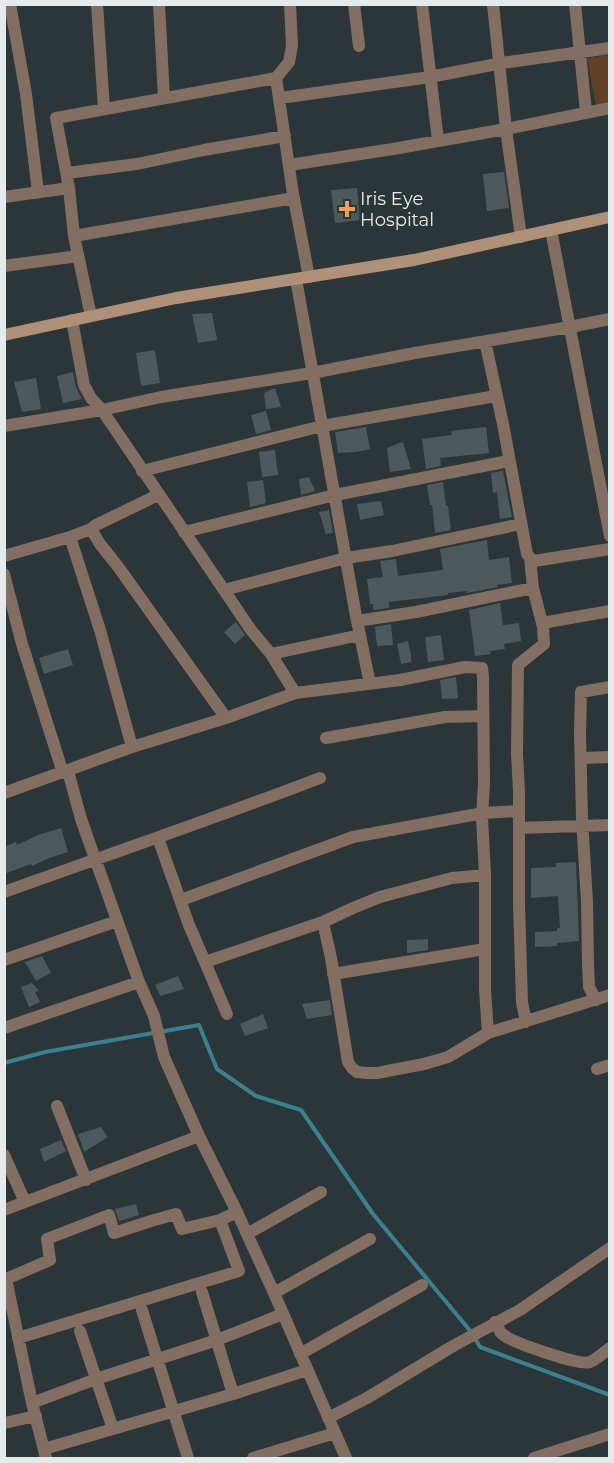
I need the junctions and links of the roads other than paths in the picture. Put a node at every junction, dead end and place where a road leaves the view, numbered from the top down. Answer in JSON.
{"nodes":[{"id":1,"x":10,"y":4,"type":"edge"},
{"id":2,"x":97,"y":4,"type":"edge"},
{"id":3,"x":159,"y":4,"type":"edge"},
{"id":4,"x":290,"y":4,"type":"edge"},
{"id":5,"x":354,"y":4,"type":"edge"},
{"id":6,"x":422,"y":4,"type":"edge"},
{"id":7,"x":493,"y":4,"type":"edge"},
{"id":8,"x":575,"y":4,"type":"edge"},
{"id":9,"x":9,"y":26,"type":"edge"},
{"id":10,"x":359,"y":46,"type":"dead end"},
{"id":11,"x":609,"y":48,"type":"edge"},
{"id":12,"x":580,"y":53,"type":"junction"},
{"id":13,"x":499,"y":63,"type":"junction"},
{"id":14,"x":430,"y":77,"type":"junction"},
{"id":15,"x":276,"y":78,"type":"junction"},
{"id":16,"x":164,"y":98,"type":"junction"},
{"id":17,"x":280,"y":98,"type":"junction"},
{"id":18,"x":609,"y":108,"type":"edge"},
{"id":19,"x":104,"y":109,"type":"junction"},
{"id":20,"x":586,"y":112,"type":"junction"},
{"id":21,"x":506,"y":129,"type":"junction"},
{"id":22,"x":285,"y":136,"type":"junction"},
{"id":23,"x":438,"y":141,"type":"junction"},
{"id":24,"x":289,"y":165,"type":"junction"},
{"id":25,"x":67,"y":172,"type":"junction"},
{"id":26,"x":69,"y":188,"type":"junction"},
{"id":27,"x":38,"y":192,"type":"junction"},
{"id":28,"x":4,"y":197,"type":"edge"},
{"id":29,"x":294,"y":198,"type":"junction"},
{"id":30,"x":609,"y":218,"type":"edge"},
{"id":31,"x":551,"y":230,"type":"junction"},
{"id":32,"x":74,"y":236,"type":"junction"},
{"id":33,"x":521,"y":237,"type":"junction"},
{"id":34,"x":78,"y":256,"type":"junction"},
{"id":35,"x":4,"y":266,"type":"edge"},
{"id":36,"x":309,"y":277,"type":"junction"},
{"id":37,"x":296,"y":279,"type":"junction"},
{"id":38,"x":91,"y":316,"type":"junction"},
{"id":39,"x":609,"y":319,"type":"edge"},
{"id":40,"x":72,"y":320,"type":"junction"},
{"id":41,"x":570,"y":327,"type":"junction"},
{"id":42,"x":4,"y":335,"type":"edge"},
{"id":43,"x":485,"y":341,"type":"junction"},
{"id":44,"x":312,"y":373,"type":"junction"},
{"id":45,"x":496,"y":396,"type":"junction"},
{"id":46,"x":102,"y":410,"type":"junction"},
{"id":47,"x":4,"y":426,"type":"edge"},
{"id":48,"x":322,"y":426,"type":"junction"},
{"id":49,"x":509,"y":461,"type":"junction"},
{"id":50,"x":142,"y":471,"type":"junction"},
{"id":51,"x":158,"y":495,"type":"junction"},
{"id":52,"x":335,"y":495,"type":"junction"},
{"id":53,"x":522,"y":524,"type":"junction"},
{"id":54,"x":91,"y":529,"type":"junction"},
{"id":55,"x":184,"y":532,"type":"junction"},
{"id":56,"x":609,"y":536,"type":"edge"},
{"id":57,"x":70,"y":537,"type":"junction"},
{"id":58,"x":609,"y":549,"type":"edge"},
{"id":59,"x":4,"y":556,"type":"edge"},
{"id":60,"x":346,"y":558,"type":"junction"},
{"id":61,"x":530,"y":558,"type":"junction"},
{"id":62,"x":4,"y":573,"type":"edge"},
{"id":63,"x":533,"y":588,"type":"junction"},
{"id":64,"x":224,"y":590,"type":"junction"},
{"id":65,"x":609,"y":611,"type":"edge"},
{"id":66,"x":357,"y":621,"type":"junction"},
{"id":67,"x":542,"y":623,"type":"junction"},
{"id":68,"x":360,"y":634,"type":"junction"},
{"id":69,"x":271,"y":654,"type":"junction"},
{"id":70,"x":370,"y":684,"type":"junction"},
{"id":71,"x":609,"y":687,"type":"edge"},
{"id":72,"x":295,"y":693,"type":"junction"},
{"id":73,"x":483,"y":716,"type":"junction"},
{"id":74,"x":226,"y":718,"type":"junction"},
{"id":75,"x":326,"y":738,"type":"dead end"},
{"id":76,"x":132,"y":747,"type":"junction"},
{"id":77,"x":609,"y":757,"type":"edge"},
{"id":78,"x":582,"y":758,"type":"junction"},
{"id":79,"x":66,"y":772,"type":"junction"},
{"id":80,"x":320,"y":778,"type":"dead end"},
{"id":81,"x":4,"y":793,"type":"edge"},
{"id":82,"x":519,"y":811,"type":"junction"},
{"id":83,"x":483,"y":813,"type":"junction"},
{"id":84,"x":609,"y":825,"type":"edge"},
{"id":85,"x":583,"y":826,"type":"junction"},
{"id":86,"x":519,"y":828,"type":"junction"},
{"id":87,"x":158,"y":838,"type":"junction"},
{"id":88,"x":96,"y":859,"type":"junction"},
{"id":89,"x":484,"y":875,"type":"junction"},
{"id":90,"x":4,"y":892,"type":"edge"},
{"id":91,"x":181,"y":900,"type":"junction"},
{"id":92,"x":117,"y":921,"type":"junction"},
{"id":93,"x":322,"y":922,"type":"junction"},
{"id":94,"x":485,"y":949,"type":"junction"},
{"id":95,"x":4,"y":960,"type":"edge"},
{"id":96,"x":205,"y":962,"type":"junction"},
{"id":97,"x":333,"y":974,"type":"junction"},
{"id":98,"x":139,"y":982,"type":"junction"},
{"id":99,"x":609,"y":995,"type":"edge"},
{"id":100,"x":596,"y":1000,"type":"junction"},
{"id":101,"x":227,"y":1014,"type":"dead end"},
{"id":102,"x":526,"y":1022,"type":"junction"},
{"id":103,"x":4,"y":1028,"type":"edge"},
{"id":104,"x":488,"y":1034,"type":"junction"},
{"id":105,"x":609,"y":1065,"type":"edge"},
{"id":106,"x":597,"y":1069,"type":"dead end"},
{"id":107,"x":57,"y":1106,"type":"dead end"},
{"id":108,"x":199,"y":1136,"type":"junction"},
{"id":109,"x":4,"y":1155,"type":"edge"},
{"id":110,"x":86,"y":1180,"type":"junction"},
{"id":111,"x":321,"y":1192,"type":"dead end"},
{"id":112,"x":25,"y":1202,"type":"junction"},
{"id":113,"x":4,"y":1210,"type":"edge"},
{"id":114,"x":237,"y":1212,"type":"junction"},
{"id":115,"x":220,"y":1220,"type":"junction"},
{"id":116,"x":247,"y":1234,"type":"junction"},
{"id":117,"x":370,"y":1239,"type":"dead end"},
{"id":118,"x":609,"y":1248,"type":"edge"},
{"id":119,"x":422,"y":1285,"type":"dead end"},
{"id":120,"x":202,"y":1292,"type":"dead end"},
{"id":121,"x":274,"y":1293,"type":"junction"},
{"id":122,"x":142,"y":1310,"type":"dead end"},
{"id":123,"x":284,"y":1314,"type":"junction"},
{"id":124,"x":9,"y":1321,"type":"edge"},
{"id":125,"x":495,"y":1322,"type":"junction"},
{"id":126,"x":80,"y":1331,"type":"dead end"},
{"id":127,"x":18,"y":1338,"type":"junction"},
{"id":128,"x":218,"y":1340,"type":"junction"},
{"id":129,"x":609,"y":1348,"type":"edge"},
{"id":130,"x":300,"y":1354,"type":"junction"},
{"id":131,"x":157,"y":1359,"type":"junction"},
{"id":132,"x":307,"y":1370,"type":"junction"},
{"id":133,"x":96,"y":1379,"type":"junction"},
{"id":134,"x":233,"y":1394,"type":"junction"},
{"id":135,"x":32,"y":1403,"type":"junction"},
{"id":136,"x":174,"y":1410,"type":"junction"},
{"id":137,"x":36,"y":1416,"type":"junction"},
{"id":138,"x":328,"y":1418,"type":"junction"},
{"id":139,"x":4,"y":1424,"type":"edge"},
{"id":140,"x":113,"y":1428,"type":"junction"},
{"id":141,"x":335,"y":1433,"type":"junction"},
{"id":142,"x":609,"y":1434,"type":"edge"},
{"id":143,"x":45,"y":1454,"type":"edge"},
{"id":144,"x":188,"y":1458,"type":"edge"},
{"id":145,"x":257,"y":1458,"type":"edge"},
{"id":146,"x":346,"y":1458,"type":"edge"},
{"id":147,"x":534,"y":1458,"type":"edge"}],
"edges":[{"from":1,"to":9,"type":"street"},
{"from":2,"to":19,"type":"street"},
{"from":3,"to":16,"type":"street"},
{"from":4,"to":15,"type":"street"},
{"from":5,"to":10,"type":"street"},
{"from":6,"to":14,"type":"street"},
{"from":7,"to":13,"type":"street"},
{"from":8,"to":12,"type":"street"},
{"from":9,"to":27,"type":"street"},
{"from":11,"to":12,"type":"street"},
{"from":12,"to":13,"type":"street"},
{"from":12,"to":20,"type":"street"},
{"from":13,"to":14,"type":"street"},
{"from":13,"to":21,"type":"street"},
{"from":14,"to":17,"type":"street"},
{"from":14,"to":23,"type":"street"},
{"from":15,"to":16,"type":"street"},
{"from":15,"to":17,"type":"street"},
{"from":16,"to":19,"type":"street"},
{"from":17,"to":22,"type":"street"},
{"from":18,"to":20,"type":"street"},
{"from":19,"to":25,"type":"street"},
{"from":20,"to":21,"type":"street"},
{"from":21,"to":23,"type":"street"},
{"from":21,"to":33,"type":"street"},
{"from":22,"to":24,"type":"street"},
{"from":22,"to":25,"type":"street"},
{"from":23,"to":24,"type":"street"},
{"from":24,"to":29,"type":"street"},
{"from":25,"to":26,"type":"street"},
{"from":26,"to":27,"type":"street"},
{"from":26,"to":32,"type":"street"},
{"from":27,"to":28,"type":"street"},
{"from":29,"to":32,"type":"street"},
{"from":29,"to":36,"type":"street"},
{"from":30,"to":31,"type":"street"},
{"from":31,"to":33,"type":"street"},
{"from":31,"to":41,"type":"street"},
{"from":32,"to":34,"type":"street"},
{"from":33,"to":36,"type":"street"},
{"from":34,"to":35,"type":"street"},
{"from":34,"to":38,"type":"street"},
{"from":36,"to":37,"type":"street"},
{"from":37,"to":38,"type":"street"},
{"from":37,"to":44,"type":"street"},
{"from":38,"to":40,"type":"street"},
{"from":39,"to":41,"type":"street"},
{"from":40,"to":42,"type":"street"},
{"from":40,"to":46,"type":"street"},
{"from":41,"to":43,"type":"street"},
{"from":41,"to":56,"type":"street"},
{"from":43,"to":44,"type":"street"},
{"from":43,"to":45,"type":"street"},
{"from":44,"to":46,"type":"street"},
{"from":44,"to":48,"type":"street"},
{"from":45,"to":48,"type":"street"},
{"from":45,"to":49,"type":"street"},
{"from":46,"to":47,"type":"street"},
{"from":46,"to":50,"type":"street"},
{"from":48,"to":50,"type":"street"},
{"from":48,"to":52,"type":"street"},
{"from":49,"to":52,"type":"street"},
{"from":49,"to":53,"type":"street"},
{"from":50,"to":51,"type":"street"},
{"from":51,"to":54,"type":"street"},
{"from":51,"to":55,"type":"street"},
{"from":52,"to":55,"type":"street"},
{"from":52,"to":60,"type":"street"},
{"from":53,"to":60,"type":"street"},
{"from":53,"to":61,"type":"street"},
{"from":54,"to":57,"type":"street"},
{"from":54,"to":74,"type":"street"},
{"from":55,"to":64,"type":"street"},
{"from":57,"to":59,"type":"street"},
{"from":57,"to":76,"type":"street"},
{"from":58,"to":61,"type":"street"},
{"from":60,"to":64,"type":"street"},
{"from":60,"to":66,"type":"street"},
{"from":61,"to":63,"type":"street"},
{"from":62,"to":79,"type":"street"},
{"from":63,"to":66,"type":"street"},
{"from":63,"to":67,"type":"street"},
{"from":64,"to":69,"type":"street"},
{"from":65,"to":67,"type":"street"},
{"from":66,"to":68,"type":"street"},
{"from":67,"to":82,"type":"street"},
{"from":68,"to":69,"type":"street"},
{"from":68,"to":70,"type":"street"},
{"from":69,"to":72,"type":"street"},
{"from":70,"to":72,"type":"street"},
{"from":70,"to":73,"type":"street"},
{"from":71,"to":78,"type":"street"},
{"from":72,"to":74,"type":"street"},
{"from":73,"to":75,"type":"street"},
{"from":73,"to":83,"type":"street"},
{"from":74,"to":76,"type":"street"},
{"from":76,"to":79,"type":"street"},
{"from":77,"to":78,"type":"street"},
{"from":78,"to":85,"type":"street"},
{"from":79,"to":81,"type":"street"},
{"from":79,"to":88,"type":"street"},
{"from":80,"to":87,"type":"street"},
{"from":82,"to":83,"type":"street"},
{"from":82,"to":86,"type":"street"},
{"from":83,"to":89,"type":"street"},
{"from":83,"to":91,"type":"street"},
{"from":84,"to":85,"type":"street"},
{"from":85,"to":86,"type":"street"},
{"from":85,"to":100,"type":"street"},
{"from":86,"to":102,"type":"street"},
{"from":87,"to":88,"type":"street"},
{"from":87,"to":91,"type":"street"},
{"from":88,"to":90,"type":"street"},
{"from":88,"to":92,"type":"street"},
{"from":89,"to":93,"type":"street"},
{"from":89,"to":94,"type":"street"},
{"from":91,"to":96,"type":"street"},
{"from":92,"to":95,"type":"street"},
{"from":92,"to":98,"type":"street"},
{"from":93,"to":96,"type":"street"},
{"from":93,"to":97,"type":"street"},
{"from":94,"to":97,"type":"street"},
{"from":94,"to":104,"type":"street"},
{"from":96,"to":101,"type":"street"},
{"from":97,"to":104,"type":"street"},
{"from":98,"to":103,"type":"street"},
{"from":98,"to":108,"type":"street"},
{"from":99,"to":100,"type":"street"},
{"from":100,"to":102,"type":"street"},
{"from":102,"to":104,"type":"street"},
{"from":105,"to":106,"type":"street"},
{"from":107,"to":110,"type":"street"},
{"from":108,"to":110,"type":"street"},
{"from":108,"to":114,"type":"street"},
{"from":109,"to":112,"type":"street"},
{"from":110,"to":112,"type":"street"},
{"from":111,"to":116,"type":"street"},
{"from":112,"to":113,"type":"street"},
{"from":114,"to":115,"type":"street"},
{"from":114,"to":116,"type":"street"},
{"from":115,"to":124,"type":"street"},
{"from":115,"to":127,"type":"street"},
{"from":116,"to":121,"type":"street"},
{"from":117,"to":121,"type":"street"},
{"from":118,"to":125,"type":"street"},
{"from":119,"to":130,"type":"street"},
{"from":120,"to":128,"type":"street"},
{"from":121,"to":123,"type":"street"},
{"from":122,"to":131,"type":"street"},
{"from":123,"to":128,"type":"street"},
{"from":123,"to":130,"type":"street"},
{"from":124,"to":127,"type":"street"},
{"from":125,"to":129,"type":"street"},
{"from":125,"to":138,"type":"street"},
{"from":126,"to":133,"type":"street"},
{"from":127,"to":135,"type":"street"},
{"from":128,"to":131,"type":"street"},
{"from":128,"to":134,"type":"street"},
{"from":130,"to":132,"type":"street"},
{"from":131,"to":133,"type":"street"},
{"from":131,"to":136,"type":"street"},
{"from":132,"to":134,"type":"street"},
{"from":132,"to":138,"type":"street"},
{"from":133,"to":135,"type":"street"},
{"from":133,"to":140,"type":"street"},
{"from":134,"to":136,"type":"street"},
{"from":135,"to":137,"type":"street"},
{"from":136,"to":140,"type":"street"},
{"from":136,"to":144,"type":"street"},
{"from":137,"to":139,"type":"street"},
{"from":137,"to":143,"type":"street"},
{"from":138,"to":141,"type":"street"},
{"from":140,"to":143,"type":"street"},
{"from":141,"to":145,"type":"street"},
{"from":141,"to":146,"type":"street"},
{"from":142,"to":147,"type":"street"}]}
